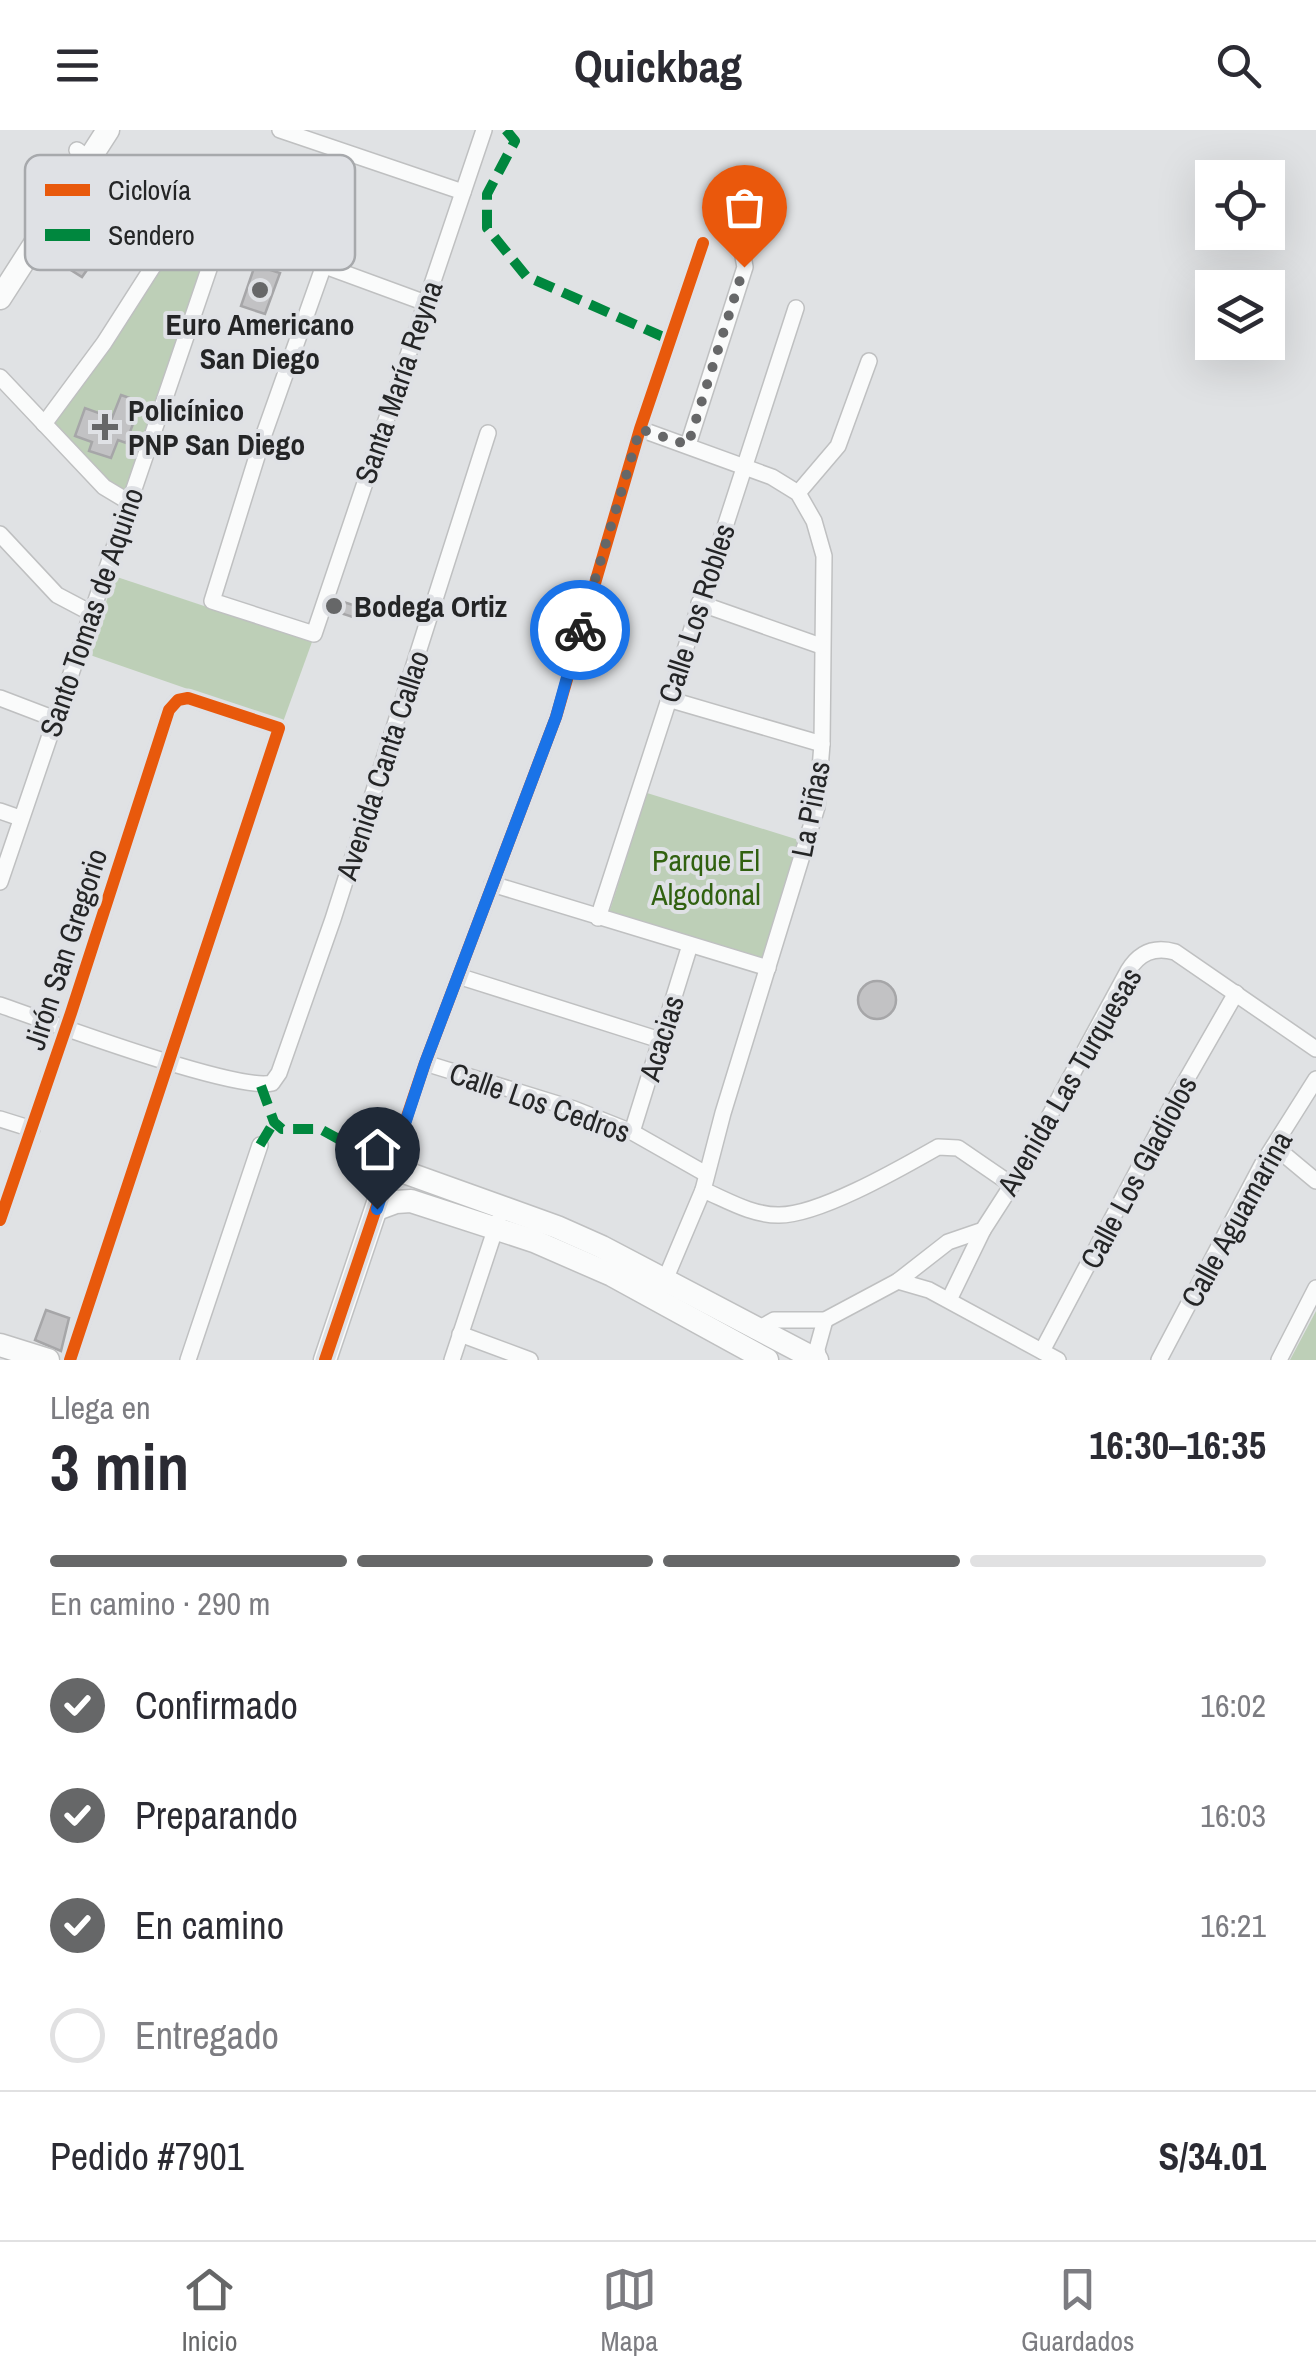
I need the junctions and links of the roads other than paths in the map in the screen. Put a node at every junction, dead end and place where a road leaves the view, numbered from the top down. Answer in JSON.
{"nodes":[{"id":1,"x":108,"y":130,"type":"edge"},
{"id":2,"x":280,"y":130,"type":"edge"},
{"id":3,"x":484,"y":130,"type":"edge"},
{"id":4,"x":85,"y":147,"type":"edge"},
{"id":5,"x":354,"y":155,"type":"edge"},
{"id":6,"x":355,"y":155,"type":"edge"},
{"id":7,"x":463,"y":192,"type":"junction"},
{"id":8,"x":726,"y":199,"type":"dead end"},
{"id":9,"x":25,"y":235,"type":"edge"},
{"id":10,"x":703,"y":243,"type":"dead end"},
{"id":11,"x":25,"y":254,"type":"edge"},
{"id":12,"x":151,"y":270,"type":"edge"},
{"id":13,"x":209,"y":270,"type":"edge"},
{"id":14,"x":322,"y":270,"type":"edge"},
{"id":15,"x":338,"y":270,"type":"edge"},
{"id":16,"x":0,"y":271,"type":"edge"},
{"id":17,"x":0,"y":298,"type":"edge"},
{"id":18,"x":424,"y":302,"type":"junction"},
{"id":19,"x":796,"y":308,"type":"dead end"},
{"id":20,"x":869,"y":361,"type":"dead end"},
{"id":21,"x":0,"y":377,"type":"edge"},
{"id":22,"x":44,"y":424,"type":"junction"},
{"id":23,"x":640,"y":429,"type":"junction"},
{"id":24,"x":488,"y":432,"type":"dead end"},
{"id":25,"x":688,"y":445,"type":"junction"},
{"id":26,"x":742,"y":466,"type":"junction"},
{"id":27,"x":798,"y":493,"type":"junction"},
{"id":28,"x":130,"y":502,"type":"junction"},
{"id":29,"x":0,"y":534,"type":"edge"},
{"id":30,"x":698,"y":604,"type":"junction"},
{"id":31,"x":93,"y":614,"type":"junction"},
{"id":32,"x":821,"y":646,"type":"junction"},
{"id":33,"x":0,"y":698,"type":"edge"},
{"id":34,"x":668,"y":699,"type":"junction"},
{"id":35,"x":55,"y":719,"type":"junction"},
{"id":36,"x":822,"y":744,"type":"junction"},
{"id":37,"x":0,"y":811,"type":"edge"},
{"id":38,"x":20,"y":818,"type":"junction"},
{"id":39,"x":0,"y":882,"type":"edge"},
{"id":40,"x":492,"y":884,"type":"junction"},
{"id":41,"x":598,"y":918,"type":"junction"},
{"id":42,"x":690,"y":945,"type":"junction"},
{"id":43,"x":768,"y":968,"type":"junction"},
{"id":44,"x":458,"y":976,"type":"junction"},
{"id":45,"x":1236,"y":993,"type":"junction"},
{"id":46,"x":0,"y":1005,"type":"edge"},
{"id":47,"x":66,"y":1028,"type":"junction"},
{"id":48,"x":660,"y":1040,"type":"junction"},
{"id":49,"x":1316,"y":1049,"type":"edge"},
{"id":50,"x":168,"y":1060,"type":"junction"},
{"id":51,"x":425,"y":1063,"type":"junction"},
{"id":52,"x":1316,"y":1079,"type":"edge"},
{"id":53,"x":0,"y":1119,"type":"edge"},
{"id":54,"x":32,"y":1130,"type":"junction"},
{"id":55,"x":632,"y":1132,"type":"junction"},
{"id":56,"x":260,"y":1145,"type":"dead end"},
{"id":57,"x":1274,"y":1146,"type":"junction"},
{"id":58,"x":390,"y":1167,"type":"junction"},
{"id":59,"x":1316,"y":1180,"type":"edge"},
{"id":60,"x":705,"y":1182,"type":"junction"},
{"id":61,"x":1012,"y":1185,"type":"junction"},
{"id":62,"x":377,"y":1209,"type":"junction"},
{"id":63,"x":499,"y":1218,"type":"junction"},
{"id":64,"x":0,"y":1220,"type":"edge"},
{"id":65,"x":983,"y":1230,"type":"junction"},
{"id":66,"x":665,"y":1280,"type":"junction"},
{"id":67,"x":898,"y":1281,"type":"junction"},
{"id":68,"x":1316,"y":1288,"type":"edge"},
{"id":69,"x":949,"y":1300,"type":"junction"},
{"id":70,"x":825,"y":1320,"type":"junction"},
{"id":71,"x":460,"y":1334,"type":"junction"},
{"id":72,"x":750,"y":1339,"type":"junction"},
{"id":73,"x":0,"y":1345,"type":"edge"},
{"id":74,"x":1042,"y":1352,"type":"junction"},
{"id":75,"x":48,"y":1360,"type":"edge"},
{"id":76,"x":70,"y":1360,"type":"edge"},
{"id":77,"x":188,"y":1360,"type":"edge"},
{"id":78,"x":325,"y":1360,"type":"edge"},
{"id":79,"x":452,"y":1360,"type":"edge"},
{"id":80,"x":530,"y":1360,"type":"edge"},
{"id":81,"x":767,"y":1360,"type":"edge"},
{"id":82,"x":818,"y":1360,"type":"edge"},
{"id":83,"x":1058,"y":1360,"type":"edge"},
{"id":84,"x":1160,"y":1360,"type":"edge"},
{"id":85,"x":1279,"y":1360,"type":"edge"}],
"edges":[{"from":1,"to":4,"type":"street"},
{"from":2,"to":5,"type":"street"},
{"from":3,"to":7,"type":"street","name":"Santa María Reyna"},
{"from":6,"to":7,"type":"street"},
{"from":7,"to":18,"type":"street","name":"Santa María Reyna"},
{"from":8,"to":25,"type":"street"},
{"from":9,"to":16,"type":"street"},
{"from":10,"to":23,"type":"street"},
{"from":11,"to":17,"type":"street"},
{"from":12,"to":22,"type":"street"},
{"from":13,"to":28,"type":"street","name":"Santo Tomas de Aquino"},
{"from":14,"to":18,"type":"street","name":"Santa María Reyna"},
{"from":15,"to":18,"type":"street"},
{"from":19,"to":26,"type":"street","name":"Calle Los Robles"},
{"from":20,"to":27,"type":"street"},
{"from":21,"to":22,"type":"street"},
{"from":22,"to":28,"type":"street"},
{"from":23,"to":25,"type":"street"},
{"from":23,"to":40,"type":"street"},
{"from":24,"to":50,"type":"street","name":"Avenida Canta Callao"},
{"from":25,"to":26,"type":"street"},
{"from":26,"to":27,"type":"street"},
{"from":26,"to":30,"type":"street","name":"Calle Los Robles"},
{"from":27,"to":32,"type":"street","name":"La Piñas"},
{"from":28,"to":31,"type":"street","name":"Santo Tomas de Aquino"},
{"from":29,"to":31,"type":"street"},
{"from":30,"to":32,"type":"street"},
{"from":30,"to":34,"type":"street","name":"Calle Los Robles"},
{"from":31,"to":35,"type":"street","name":"Santo Tomas de Aquino"},
{"from":32,"to":36,"type":"street","name":"La Piñas"},
{"from":33,"to":35,"type":"street"},
{"from":34,"to":36,"type":"street"},
{"from":34,"to":41,"type":"street","name":"Calle Los Robles"},
{"from":35,"to":38,"type":"street","name":"Santo Tomas de Aquino"},
{"from":36,"to":43,"type":"street","name":"La Piñas"},
{"from":37,"to":38,"type":"street"},
{"from":38,"to":39,"type":"street","name":"Santo Tomas de Aquino"},
{"from":40,"to":41,"type":"street"},
{"from":40,"to":44,"type":"street"},
{"from":41,"to":42,"type":"street"},
{"from":42,"to":43,"type":"street"},
{"from":42,"to":48,"type":"street","name":"Acacias"},
{"from":43,"to":60,"type":"street","name":"La Piñas"},
{"from":44,"to":48,"type":"street"},
{"from":44,"to":51,"type":"street"},
{"from":45,"to":49,"type":"street","name":"Avenida Las Turquesas"},
{"from":45,"to":61,"type":"street","name":"Avenida Las Turquesas"},
{"from":45,"to":74,"type":"street","name":"Calle Los Gladiolos"},
{"from":46,"to":47,"type":"street"},
{"from":47,"to":50,"type":"street"},
{"from":47,"to":50,"type":"street","name":"Jirón San Gregorio"},
{"from":47,"to":54,"type":"street","name":"Jirón San Gregorio"},
{"from":48,"to":55,"type":"street","name":"Acacias"},
{"from":50,"to":76,"type":"street"},
{"from":51,"to":55,"type":"street","name":"Calle Los Cedros"},
{"from":51,"to":58,"type":"street"},
{"from":52,"to":57,"type":"street","name":"Calle Aguamarina"},
{"from":53,"to":54,"type":"street"},
{"from":54,"to":64,"type":"street","name":"Jirón San Gregorio"},
{"from":55,"to":60,"type":"street","name":"Calle Los Cedros"},
{"from":56,"to":77,"type":"street"},
{"from":57,"to":59,"type":"street"},
{"from":57,"to":84,"type":"street","name":"Calle Aguamarina"},
{"from":58,"to":62,"type":"street"},
{"from":58,"to":63,"type":"street"},
{"from":60,"to":61,"type":"street","name":"Calle Los Cedros"},
{"from":60,"to":66,"type":"street","name":"La Piñas"},
{"from":61,"to":65,"type":"street","name":"Avenida Las Turquesas"},
{"from":62,"to":63,"type":"street"},
{"from":62,"to":78,"type":"street"},
{"from":63,"to":66,"type":"street"},
{"from":63,"to":71,"type":"street"},
{"from":63,"to":72,"type":"street"},
{"from":65,"to":67,"type":"street","name":"Avenida Las Turquesas"},
{"from":65,"to":69,"type":"street","name":"Avenida Las Turquesas"},
{"from":66,"to":72,"type":"street"},
{"from":67,"to":69,"type":"street"},
{"from":67,"to":70,"type":"street","name":"Avenida Las Turquesas"},
{"from":68,"to":85,"type":"street"},
{"from":69,"to":74,"type":"street"},
{"from":70,"to":72,"type":"street","name":"Avenida Las Turquesas"},
{"from":70,"to":82,"type":"street"},
{"from":71,"to":79,"type":"street"},
{"from":71,"to":80,"type":"street"},
{"from":72,"to":81,"type":"street"},
{"from":72,"to":82,"type":"street"},
{"from":73,"to":75,"type":"street"},
{"from":74,"to":83,"type":"street"}]}
